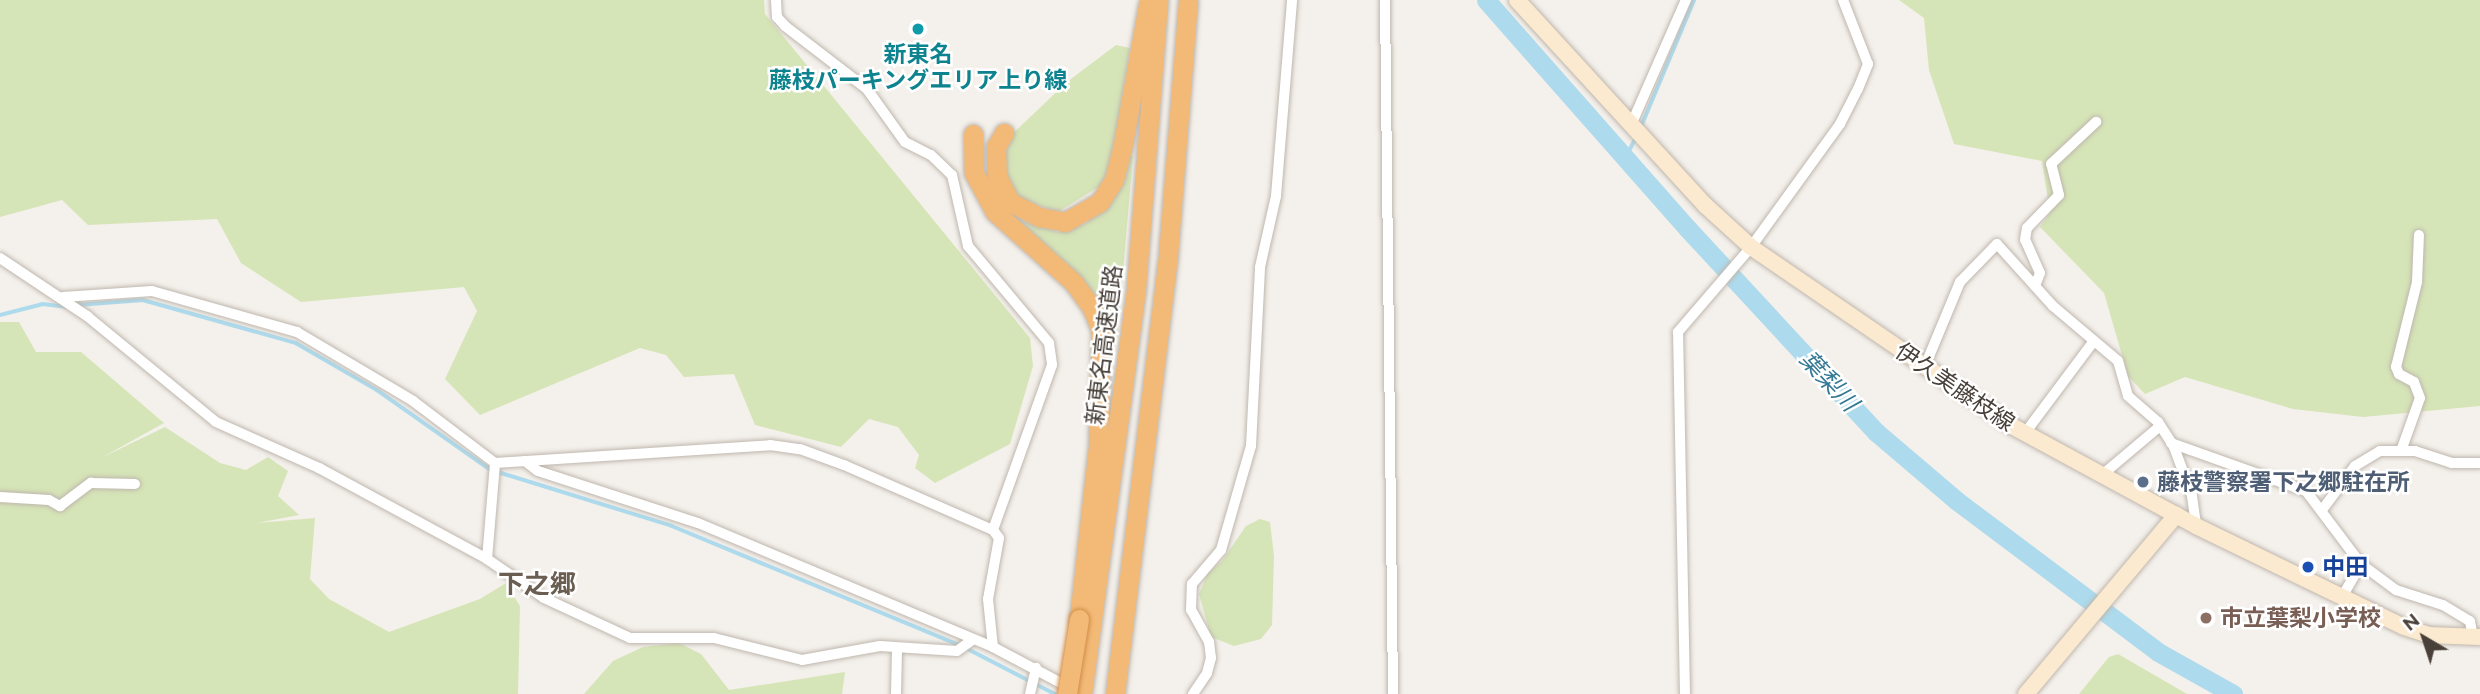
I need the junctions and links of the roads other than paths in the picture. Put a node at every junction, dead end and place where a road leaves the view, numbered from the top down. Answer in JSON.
{"nodes":[{"id":1,"x":776,"y":0,"type":"edge"},
{"id":2,"x":1149,"y":0,"type":"edge"},
{"id":3,"x":1158,"y":0,"type":"edge"},
{"id":4,"x":1188,"y":0,"type":"edge"},
{"id":5,"x":1292,"y":0,"type":"edge"},
{"id":6,"x":1385,"y":0,"type":"edge"},
{"id":7,"x":1517,"y":0,"type":"edge"},
{"id":8,"x":1686,"y":0,"type":"edge"},
{"id":9,"x":1843,"y":0,"type":"edge"},
{"id":10,"x":2096,"y":122,"type":"dead end"},
{"id":11,"x":1631,"y":125,"type":"junction"},
{"id":12,"x":1004,"y":132,"type":"dead end"},
{"id":13,"x":973,"y":134,"type":"dead end"},
{"id":14,"x":2419,"y":235,"type":"dead end"},
{"id":15,"x":1748,"y":251,"type":"junction"},
{"id":16,"x":0,"y":258,"type":"edge"},
{"id":17,"x":2035,"y":286,"type":"junction"},
{"id":18,"x":63,"y":297,"type":"junction"},
{"id":19,"x":2093,"y":342,"type":"junction"},
{"id":20,"x":1925,"y":366,"type":"junction"},
{"id":21,"x":2160,"y":426,"type":"junction"},
{"id":22,"x":2025,"y":433,"type":"junction"},
{"id":23,"x":2171,"y":443,"type":"junction"},
{"id":24,"x":2401,"y":451,"type":"junction"},
{"id":25,"x":525,"y":461,"type":"junction"},
{"id":26,"x":495,"y":463,"type":"junction"},
{"id":27,"x":2480,"y":463,"type":"edge"},
{"id":28,"x":2102,"y":475,"type":"junction"},
{"id":29,"x":135,"y":484,"type":"dead end"},
{"id":30,"x":0,"y":497,"type":"edge"},
{"id":31,"x":2322,"y":510,"type":"junction"},
{"id":32,"x":2176,"y":515,"type":"junction"},
{"id":33,"x":2196,"y":526,"type":"junction"},
{"id":34,"x":993,"y":530,"type":"junction"},
{"id":35,"x":487,"y":559,"type":"junction"},
{"id":36,"x":2361,"y":564,"type":"junction"},
{"id":37,"x":2342,"y":597,"type":"junction"},
{"id":38,"x":1086,"y":620,"type":"junction"},
{"id":39,"x":2477,"y":637,"type":"edge"},
{"id":40,"x":972,"y":640,"type":"junction"},
{"id":41,"x":993,"y":647,"type":"junction"},
{"id":42,"x":897,"y":649,"type":"junction"},
{"id":43,"x":1036,"y":668,"type":"junction"},
{"id":44,"x":1065,"y":689,"type":"edge"},
{"id":45,"x":896,"y":694,"type":"edge"},
{"id":46,"x":1030,"y":694,"type":"edge"},
{"id":47,"x":1082,"y":694,"type":"edge"},
{"id":48,"x":1115,"y":694,"type":"edge"},
{"id":49,"x":1193,"y":694,"type":"edge"},
{"id":50,"x":1393,"y":694,"type":"edge"},
{"id":51,"x":1685,"y":694,"type":"edge"},
{"id":52,"x":2026,"y":694,"type":"edge"}],
"edges":[{"from":1,"to":34,"type":"street"},
{"from":2,"to":12,"type":"highway"},
{"from":3,"to":38,"type":"highway","name":"新東名高速道路"},
{"from":4,"to":48,"type":"highway"},
{"from":5,"to":49,"type":"street"},
{"from":6,"to":50,"type":"street"},
{"from":7,"to":11,"type":"main road","name":"伊久美藤枝線"},
{"from":8,"to":11,"type":"street"},
{"from":9,"to":15,"type":"street"},
{"from":10,"to":17,"type":"street"},
{"from":11,"to":15,"type":"main road","name":"伊久美藤枝線"},
{"from":13,"to":38,"type":"highway"},
{"from":14,"to":24,"type":"street"},
{"from":15,"to":20,"type":"main road","name":"伊久美藤枝線"},
{"from":15,"to":51,"type":"street"},
{"from":16,"to":18,"type":"street"},
{"from":17,"to":19,"type":"street"},
{"from":17,"to":20,"type":"street"},
{"from":18,"to":26,"type":"street"},
{"from":18,"to":35,"type":"street"},
{"from":19,"to":21,"type":"street"},
{"from":19,"to":22,"type":"street"},
{"from":20,"to":22,"type":"main road","name":"伊久美藤枝線"},
{"from":21,"to":23,"type":"street"},
{"from":21,"to":28,"type":"street"},
{"from":22,"to":28,"type":"main road","name":"伊久美藤枝線"},
{"from":23,"to":31,"type":"street"},
{"from":23,"to":33,"type":"street"},
{"from":24,"to":27,"type":"street"},
{"from":24,"to":31,"type":"street"},
{"from":25,"to":26,"type":"street"},
{"from":25,"to":34,"type":"street"},
{"from":25,"to":40,"type":"street"},
{"from":26,"to":35,"type":"street"},
{"from":28,"to":32,"type":"main road","name":"伊久美藤枝線"},
{"from":29,"to":30,"type":"street"},
{"from":31,"to":36,"type":"street"},
{"from":32,"to":33,"type":"main road","name":"伊久美藤枝線"},
{"from":32,"to":52,"type":"main road"},
{"from":33,"to":37,"type":"main road","name":"伊久美藤枝線"},
{"from":34,"to":41,"type":"street"},
{"from":35,"to":42,"type":"street"},
{"from":36,"to":37,"type":"street"},
{"from":36,"to":39,"type":"street"},
{"from":37,"to":39,"type":"main road","name":"伊久美藤枝線"},
{"from":38,"to":44,"type":"highway","bridge":true},
{"from":38,"to":47,"type":"highway","name":"新東名高速道路"},
{"from":40,"to":41,"type":"street"},
{"from":40,"to":42,"type":"street"},
{"from":41,"to":43,"type":"street"},
{"from":42,"to":45,"type":"street"},
{"from":43,"to":44,"type":"street"},
{"from":43,"to":46,"type":"street"}]}
